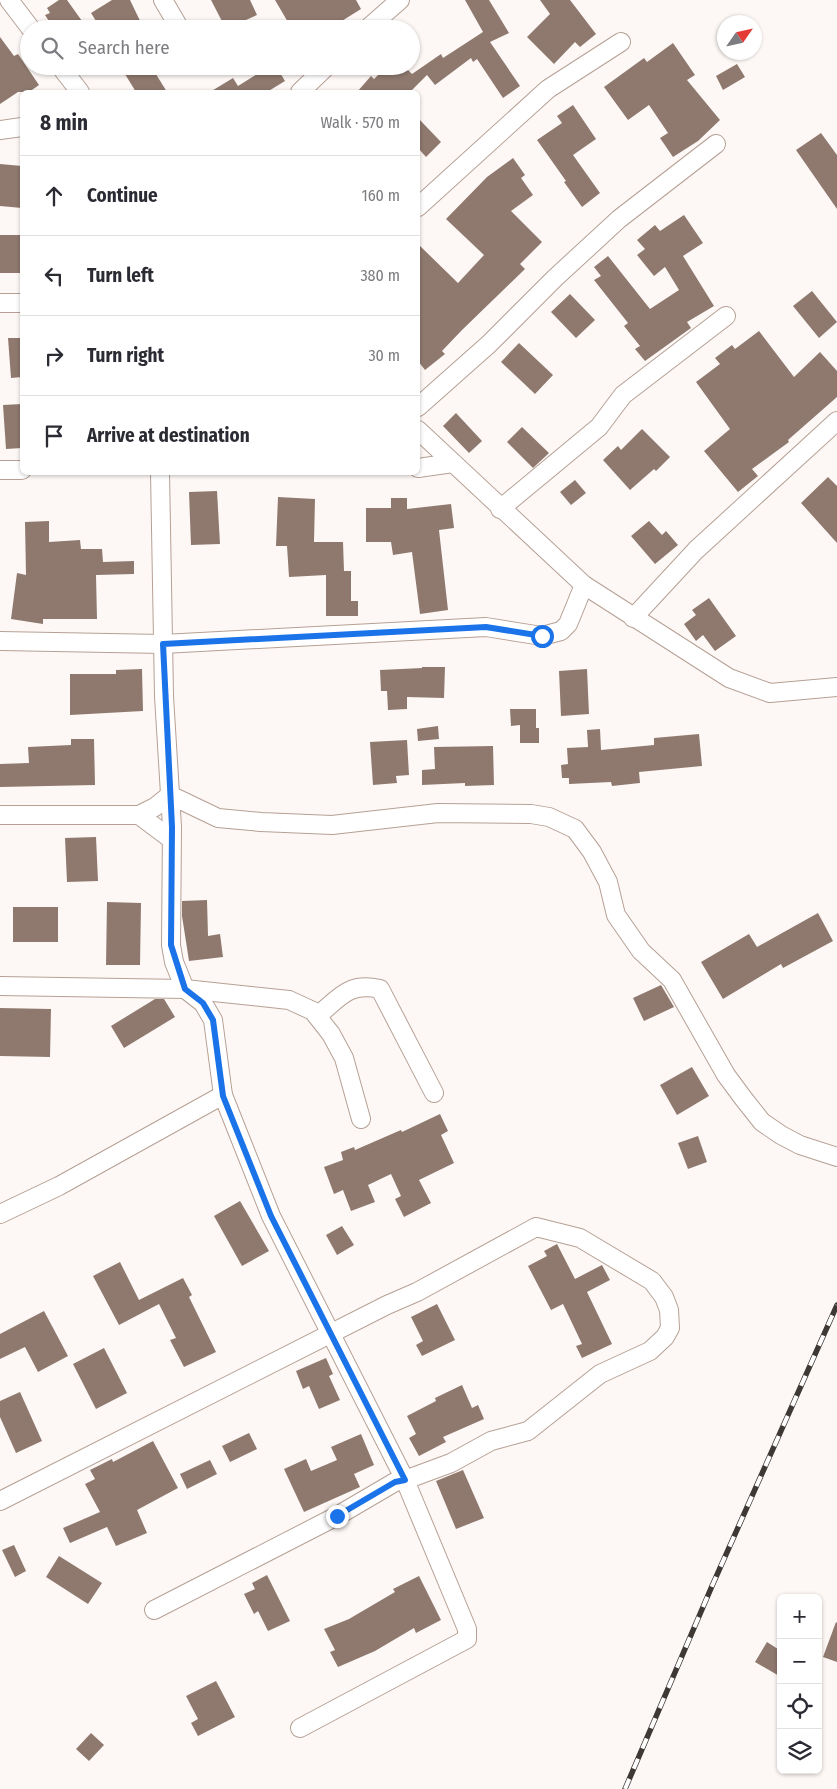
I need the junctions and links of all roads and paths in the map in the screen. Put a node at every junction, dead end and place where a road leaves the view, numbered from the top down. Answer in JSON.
{"nodes":[{"id":1,"x":9,"y":0,"type":"edge"},
{"id":2,"x":163,"y":0,"type":"edge"},
{"id":3,"x":400,"y":0,"type":"edge"},
{"id":4,"x":24,"y":20,"type":"edge"},
{"id":5,"x":175,"y":20,"type":"edge"},
{"id":6,"x":377,"y":20,"type":"edge"},
{"id":7,"x":621,"y":42,"type":"dead end"},
{"id":8,"x":67,"y":75,"type":"edge"},
{"id":9,"x":318,"y":75,"type":"edge"},
{"id":10,"x":78,"y":90,"type":"edge"},
{"id":11,"x":302,"y":90,"type":"edge"},
{"id":12,"x":20,"y":127,"type":"edge"},
{"id":13,"x":0,"y":130,"type":"edge"},
{"id":14,"x":716,"y":144,"type":"dead end"},
{"id":15,"x":420,"y":205,"type":"edge"},
{"id":16,"x":0,"y":303,"type":"edge"},
{"id":17,"x":20,"y":303,"type":"edge"},
{"id":18,"x":726,"y":316,"type":"dead end"},
{"id":19,"x":420,"y":405,"type":"edge"},
{"id":20,"x":837,"y":421,"type":"edge"},
{"id":21,"x":420,"y":432,"type":"edge"},
{"id":22,"x":452,"y":463,"type":"junction"},
{"id":23,"x":420,"y":468,"type":"edge"},
{"id":24,"x":0,"y":470,"type":"edge"},
{"id":25,"x":20,"y":470,"type":"edge"},
{"id":26,"x":160,"y":475,"type":"edge"},
{"id":27,"x":500,"y":509,"type":"junction"},
{"id":28,"x":584,"y":585,"type":"junction"},
{"id":29,"x":633,"y":618,"type":"junction"},
{"id":30,"x":0,"y":641,"type":"edge"},
{"id":31,"x":163,"y":644,"type":"junction"},
{"id":32,"x":837,"y":687,"type":"edge"},
{"id":33,"x":170,"y":796,"type":"junction"},
{"id":34,"x":0,"y":815,"type":"edge"},
{"id":35,"x":139,"y":815,"type":"junction"},
{"id":36,"x":171,"y":838,"type":"junction"},
{"id":37,"x":0,"y":986,"type":"edge"},
{"id":38,"x":185,"y":989,"type":"junction"},
{"id":39,"x":317,"y":1016,"type":"junction"},
{"id":40,"x":434,"y":1093,"type":"dead end"},
{"id":41,"x":223,"y":1096,"type":"junction"},
{"id":42,"x":361,"y":1119,"type":"dead end"},
{"id":43,"x":837,"y":1157,"type":"edge"},
{"id":44,"x":0,"y":1214,"type":"edge"},
{"id":45,"x":330,"y":1334,"type":"junction"},
{"id":46,"x":405,"y":1480,"type":"junction"},
{"id":47,"x":0,"y":1501,"type":"edge"},
{"id":48,"x":154,"y":1610,"type":"dead end"},
{"id":49,"x":300,"y":1728,"type":"dead end"}],
"edges":[{"from":1,"to":4,"type":"street"},
{"from":2,"to":5,"type":"street"},
{"from":3,"to":6,"type":"street"},
{"from":7,"to":15,"type":"street"},
{"from":8,"to":10,"type":"street"},
{"from":9,"to":11,"type":"street"},
{"from":12,"to":13,"type":"street"},
{"from":14,"to":19,"type":"street"},
{"from":16,"to":17,"type":"street"},
{"from":18,"to":27,"type":"street"},
{"from":20,"to":29,"type":"street"},
{"from":21,"to":22,"type":"street"},
{"from":22,"to":23,"type":"street"},
{"from":22,"to":27,"type":"street"},
{"from":24,"to":25,"type":"street"},
{"from":26,"to":31,"type":"street"},
{"from":27,"to":28,"type":"street"},
{"from":28,"to":29,"type":"street"},
{"from":28,"to":31,"type":"street"},
{"from":29,"to":32,"type":"street"},
{"from":30,"to":31,"type":"street"},
{"from":31,"to":33,"type":"street"},
{"from":33,"to":35,"type":"street"},
{"from":33,"to":36,"type":"street"},
{"from":33,"to":43,"type":"street"},
{"from":34,"to":35,"type":"street"},
{"from":35,"to":36,"type":"street"},
{"from":36,"to":38,"type":"street"},
{"from":37,"to":38,"type":"street"},
{"from":38,"to":39,"type":"street"},
{"from":38,"to":41,"type":"street"},
{"from":39,"to":40,"type":"street"},
{"from":39,"to":42,"type":"street"},
{"from":41,"to":44,"type":"street"},
{"from":41,"to":45,"type":"street"},
{"from":45,"to":46,"type":"street"},
{"from":45,"to":46,"type":"street"},
{"from":45,"to":47,"type":"street"},
{"from":46,"to":48,"type":"street"},
{"from":46,"to":49,"type":"street"}]}
